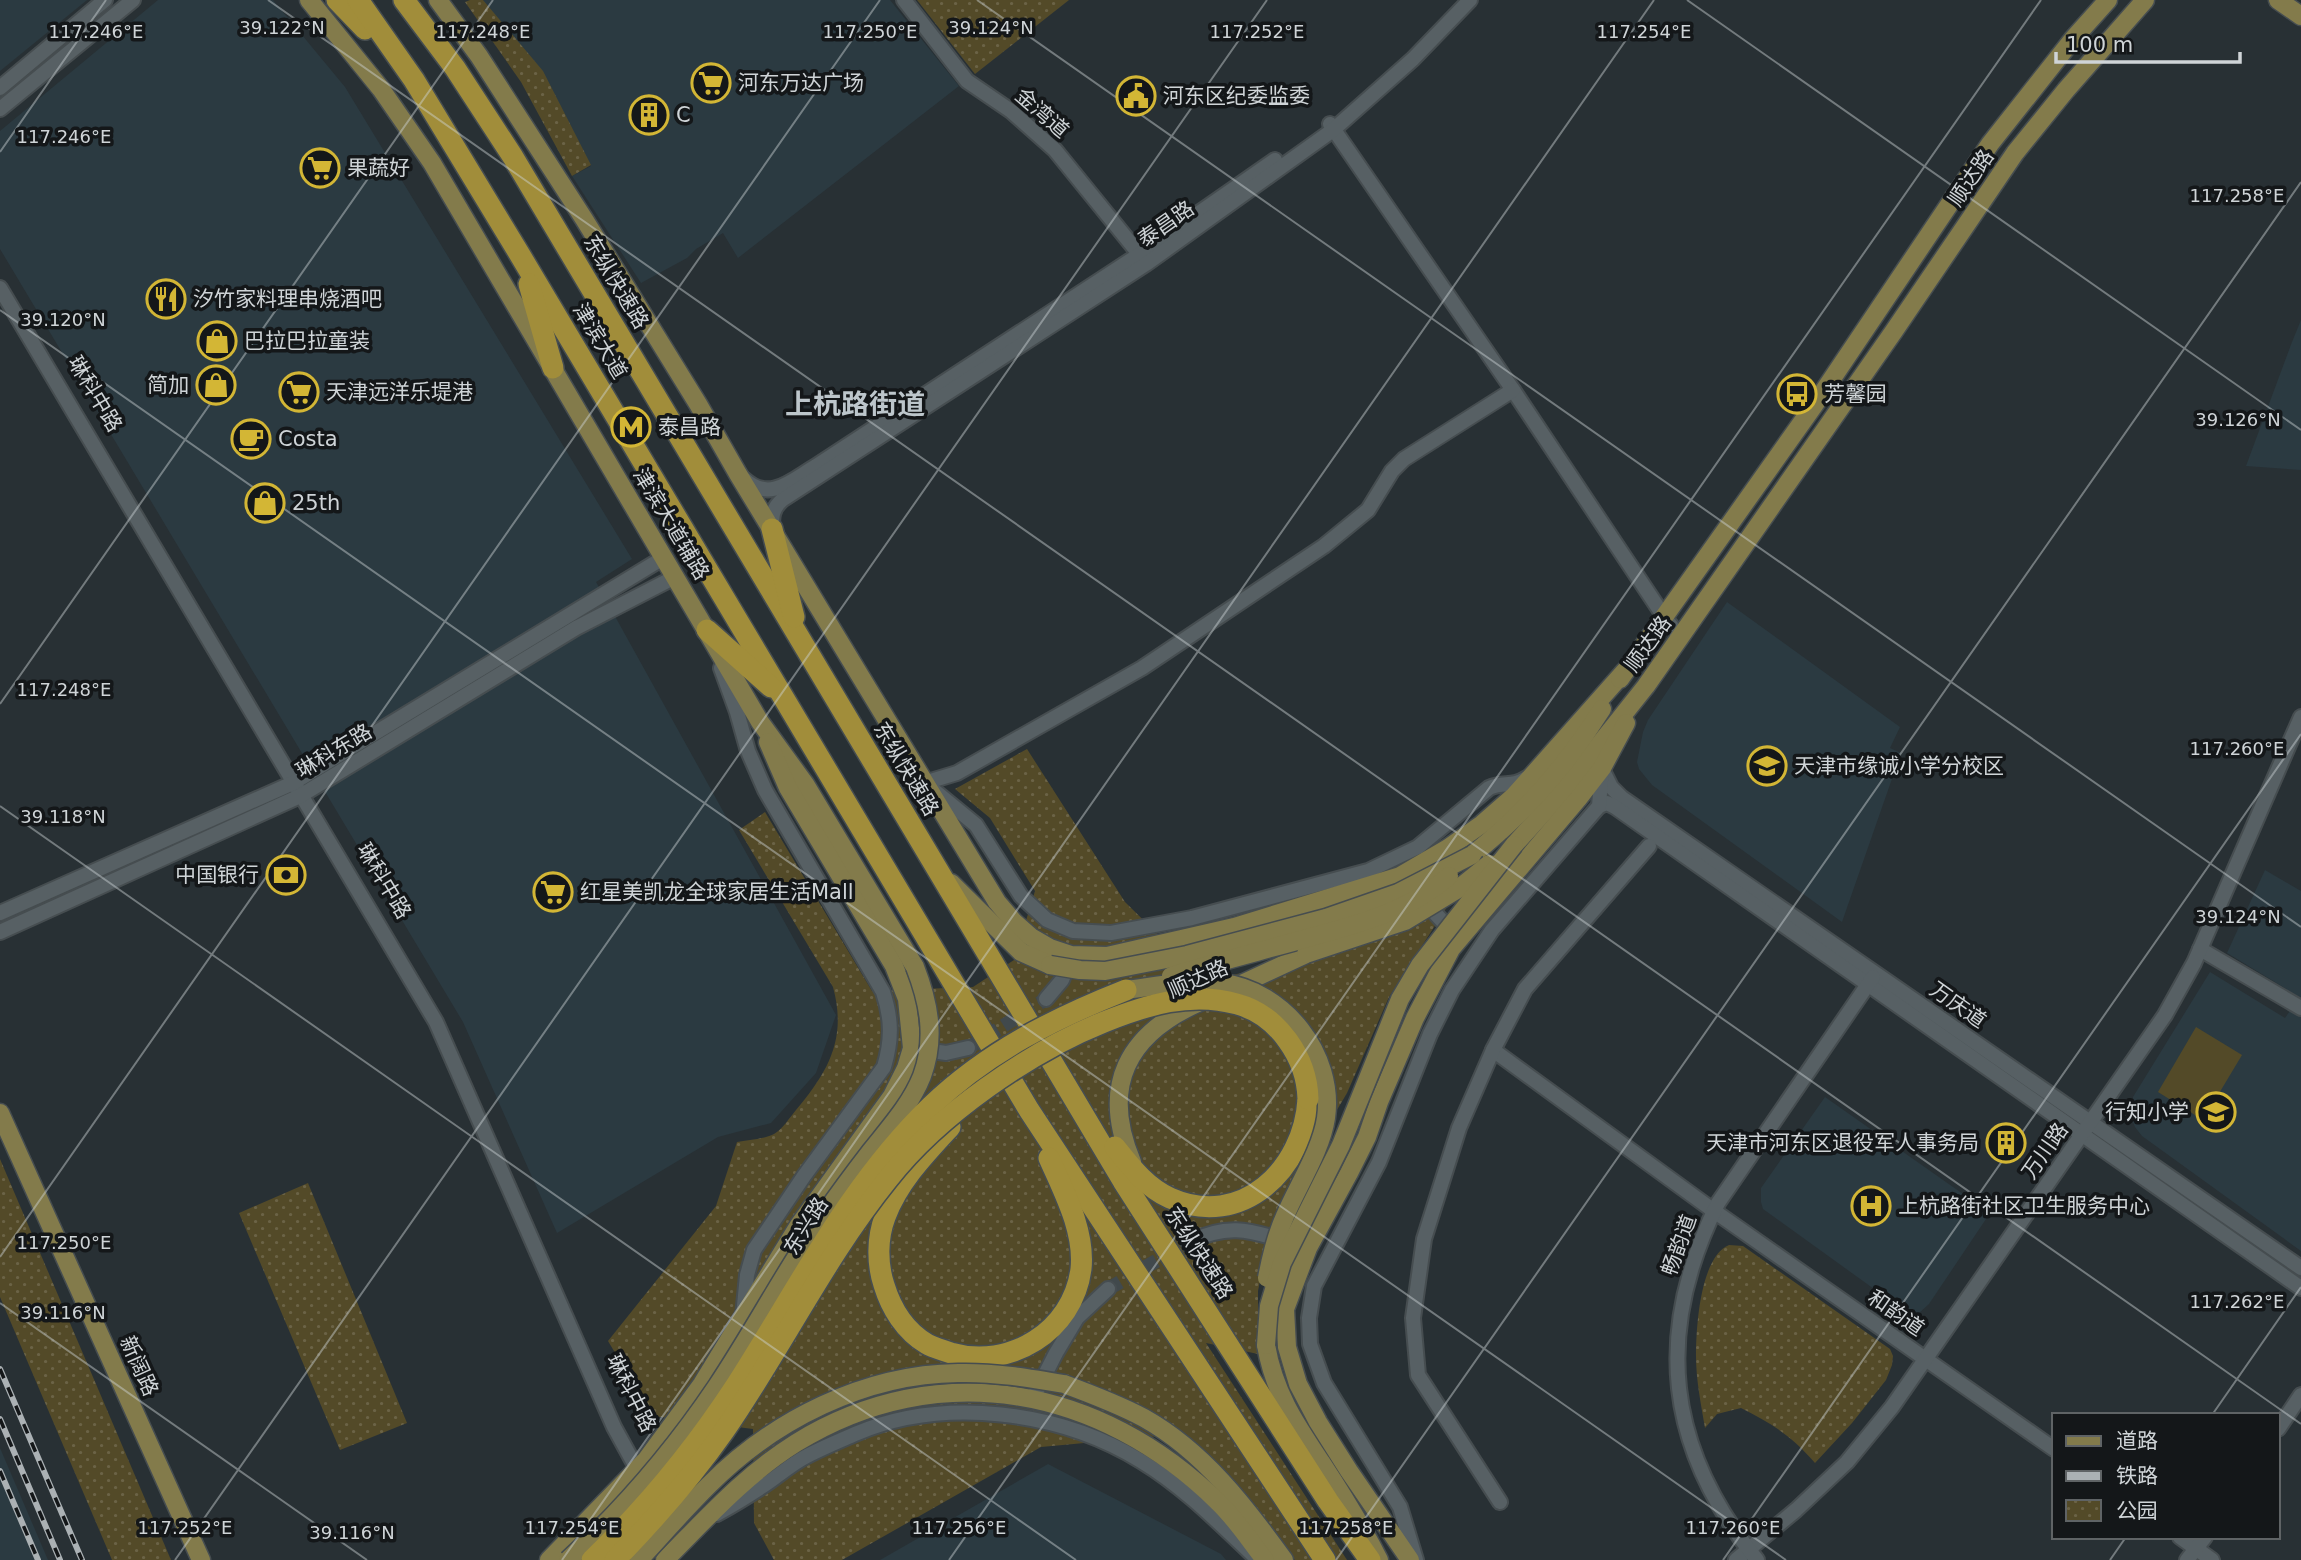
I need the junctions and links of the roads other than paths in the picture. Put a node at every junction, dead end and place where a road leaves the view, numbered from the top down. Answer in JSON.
{"nodes":[{"id":1,"x":105,"y":0,"type":"edge"},
{"id":2,"x":133,"y":0,"type":"edge"},
{"id":3,"x":309,"y":0,"type":"edge"},
{"id":4,"x":337,"y":0,"type":"edge"},
{"id":5,"x":358,"y":0,"type":"edge"},
{"id":6,"x":404,"y":0,"type":"edge"},
{"id":7,"x":438,"y":0,"type":"edge"},
{"id":8,"x":904,"y":0,"type":"edge"},
{"id":9,"x":1457,"y":0,"type":"edge"},
{"id":10,"x":1470,"y":0,"type":"edge"},
{"id":11,"x":2108,"y":0,"type":"edge"},
{"id":12,"x":2145,"y":0,"type":"edge"},
{"id":13,"x":2278,"y":0,"type":"edge"},
{"id":14,"x":2301,"y":16,"type":"edge"},
{"id":15,"x":414,"y":80,"type":"junction"},
{"id":16,"x":0,"y":88,"type":"edge"},
{"id":17,"x":0,"y":109,"type":"edge"},
{"id":18,"x":1331,"y":127,"type":"junction"},
{"id":19,"x":520,"y":255,"type":"junction"},
{"id":20,"x":1143,"y":259,"type":"junction"},
{"id":21,"x":0,"y":274,"type":"edge"},
{"id":22,"x":0,"y":288,"type":"edge"},
{"id":23,"x":554,"y":368,"type":"junction"},
{"id":24,"x":1513,"y":390,"type":"junction"},
{"id":25,"x":738,"y":474,"type":"junction"},
{"id":26,"x":772,"y":529,"type":"junction"},
{"id":27,"x":663,"y":558,"type":"junction"},
{"id":28,"x":675,"y":576,"type":"junction"},
{"id":29,"x":1665,"y":618,"type":"junction"},
{"id":30,"x":707,"y":630,"type":"junction"},
{"id":31,"x":1681,"y":638,"type":"junction"},
{"id":32,"x":799,"y":640,"type":"junction"},
{"id":33,"x":1625,"y":671,"type":"junction"},
{"id":34,"x":1646,"y":686,"type":"junction"},
{"id":35,"x":786,"y":700,"type":"junction"},
{"id":36,"x":2301,"y":717,"type":"edge"},
{"id":37,"x":760,"y":722,"type":"junction"},
{"id":38,"x":1589,"y":744,"type":"junction"},
{"id":39,"x":1602,"y":768,"type":"junction"},
{"id":40,"x":1537,"y":772,"type":"junction"},
{"id":41,"x":924,"y":783,"type":"junction"},
{"id":42,"x":300,"y":787,"type":"junction"},
{"id":43,"x":1598,"y":806,"type":"junction"},
{"id":44,"x":1514,"y":845,"type":"junction"},
{"id":45,"x":1648,"y":845,"type":"dead end"},
{"id":46,"x":1472,"y":855,"type":"junction"},
{"id":47,"x":936,"y":868,"type":"junction"},
{"id":48,"x":1400,"y":876,"type":"junction"},
{"id":49,"x":0,"y":913,"type":"edge"},
{"id":50,"x":0,"y":932,"type":"edge"},
{"id":51,"x":1459,"y":939,"type":"junction"},
{"id":52,"x":2200,"y":949,"type":"junction"},
{"id":53,"x":1072,"y":955,"type":"junction"},
{"id":54,"x":1872,"y":979,"type":"junction"},
{"id":55,"x":1126,"y":990,"type":"junction"},
{"id":56,"x":1046,"y":999,"type":"tunnel mouth"},
{"id":57,"x":2301,"y":1008,"type":"edge"},
{"id":58,"x":912,"y":1048,"type":"junction"},
{"id":59,"x":968,"y":1048,"type":"tunnel mouth"},
{"id":60,"x":1493,"y":1050,"type":"junction"},
{"id":61,"x":996,"y":1082,"type":"junction"},
{"id":62,"x":1069,"y":1093,"type":"junction"},
{"id":63,"x":1029,"y":1110,"type":"junction"},
{"id":64,"x":0,"y":1113,"type":"edge"},
{"id":65,"x":2087,"y":1128,"type":"junction"},
{"id":66,"x":1140,"y":1177,"type":"junction"},
{"id":67,"x":1714,"y":1211,"type":"junction"},
{"id":68,"x":1189,"y":1242,"type":"tunnel mouth"},
{"id":69,"x":1308,"y":1248,"type":"junction"},
{"id":70,"x":2301,"y":1268,"type":"edge"},
{"id":71,"x":2301,"y":1288,"type":"edge"},
{"id":72,"x":1108,"y":1289,"type":"tunnel mouth"},
{"id":73,"x":743,"y":1316,"type":"junction"},
{"id":74,"x":1266,"y":1345,"type":"junction"},
{"id":75,"x":1926,"y":1359,"type":"junction"},
{"id":76,"x":2301,"y":1395,"type":"edge"},
{"id":77,"x":1033,"y":1398,"type":"junction"},
{"id":78,"x":2280,"y":1426,"type":"edge"},
{"id":79,"x":2052,"y":1448,"type":"edge"},
{"id":80,"x":647,"y":1467,"type":"junction"},
{"id":81,"x":1500,"y":1502,"type":"dead end"},
{"id":82,"x":703,"y":1520,"type":"junction"},
{"id":83,"x":2196,"y":1549,"type":"edge"},
{"id":84,"x":1753,"y":1555,"type":"edge"},
{"id":85,"x":201,"y":1560,"type":"edge"},
{"id":86,"x":549,"y":1560,"type":"edge"},
{"id":87,"x":568,"y":1560,"type":"edge"},
{"id":88,"x":592,"y":1560,"type":"edge"},
{"id":89,"x":615,"y":1560,"type":"edge"},
{"id":90,"x":639,"y":1560,"type":"edge"},
{"id":91,"x":665,"y":1560,"type":"edge"},
{"id":92,"x":1259,"y":1560,"type":"edge"},
{"id":93,"x":1265,"y":1560,"type":"edge"},
{"id":94,"x":1284,"y":1560,"type":"edge"},
{"id":95,"x":1325,"y":1560,"type":"edge"},
{"id":96,"x":1370,"y":1560,"type":"edge"},
{"id":97,"x":1380,"y":1560,"type":"edge"},
{"id":98,"x":1410,"y":1560,"type":"edge"},
{"id":99,"x":1416,"y":1560,"type":"edge"},
{"id":100,"x":1736,"y":1560,"type":"edge"},
{"id":101,"x":2212,"y":1560,"type":"edge"}],
"edges":[{"from":1,"to":16,"type":"street"},
{"from":2,"to":17,"type":"street"},
{"from":3,"to":23,"type":"main road"},
{"from":4,"to":15,"type":"highway"},
{"from":5,"to":15,"type":"highway"},
{"from":6,"to":32,"type":"highway","name":"东纵快速路"},
{"from":7,"to":25,"type":"main road"},
{"from":8,"to":20,"type":"street","name":"金湾道"},
{"from":9,"to":18,"type":"street","name":"泰昌路"},
{"from":10,"to":18,"type":"street","name":"泰昌路"},
{"from":11,"to":29,"type":"main road","name":"顺达路"},
{"from":12,"to":31,"type":"main road","name":"顺达路"},
{"from":13,"to":14,"type":"main road"},
{"from":15,"to":19,"type":"highway","name":"津滨大道"},
{"from":18,"to":20,"type":"street","name":"泰昌路"},
{"from":18,"to":24,"type":"street"},
{"from":19,"to":23,"type":"highway"},
{"from":19,"to":35,"type":"highway","name":"津滨大道"},
{"from":20,"to":25,"type":"street","name":"泰昌路"},
{"from":20,"to":26,"type":"street","name":"泰昌路"},
{"from":21,"to":42,"type":"street","name":"琳科中路"},
{"from":22,"to":42,"type":"street","name":"琳科中路"},
{"from":23,"to":27,"type":"main road","name":"津滨大道辅路"},
{"from":24,"to":29,"type":"street"},
{"from":24,"to":41,"type":"street"},
{"from":25,"to":26,"type":"main road"},
{"from":26,"to":32,"type":"highway"},
{"from":26,"to":41,"type":"main road"},
{"from":27,"to":28,"type":"main road","name":"津滨大道辅路"},
{"from":27,"to":42,"type":"street","name":"琳科东路"},
{"from":28,"to":30,"type":"main road","name":"津滨大道辅路"},
{"from":28,"to":42,"type":"street","name":"琳科东路"},
{"from":29,"to":31,"type":"street"},
{"from":29,"to":33,"type":"main road","name":"顺达路"},
{"from":30,"to":35,"type":"highway"},
{"from":30,"to":37,"type":"main road","name":"津滨大道辅路"},
{"from":30,"to":73,"type":"street"},
{"from":31,"to":34,"type":"main road","name":"顺达路"},
{"from":32,"to":47,"type":"highway","name":"东纵快速路"},
{"from":33,"to":38,"type":"main road","name":"顺达路"},
{"from":33,"to":40,"type":"main road"},
{"from":34,"to":38,"type":"main road","name":"顺达路"},
{"from":34,"to":39,"type":"main road"},
{"from":35,"to":63,"type":"highway"},
{"from":36,"to":52,"type":"street","name":"万川路"},
{"from":37,"to":58,"type":"main road"},
{"from":37,"to":87,"type":"main road","bridge":true},
{"from":38,"to":44,"type":"main road","name":"顺达路"},
{"from":38,"to":46,"type":"main road","name":"顺达路"},
{"from":39,"to":43,"type":"street"},
{"from":39,"to":51,"type":"main road"},
{"from":39,"to":54,"type":"street","name":"万庆道"},
{"from":40,"to":41,"type":"street"},
{"from":40,"to":48,"type":"main road"},
{"from":41,"to":53,"type":"main road"},
{"from":42,"to":49,"type":"street","name":"琳科东路"},
{"from":42,"to":50,"type":"street","name":"琳科东路"},
{"from":42,"to":80,"type":"street","name":"琳科中路"},
{"from":43,"to":54,"type":"street","name":"万庆道"},
{"from":43,"to":99,"type":"street"},
{"from":44,"to":66,"type":"main road","name":"顺达路","bridge":true},
{"from":44,"to":74,"type":"main road","bridge":true},
{"from":45,"to":60,"type":"street"},
{"from":46,"to":47,"type":"main road","bridge":true},
{"from":46,"to":55,"type":"main road","name":"顺达路","bridge":true},
{"from":47,"to":62,"type":"highway","name":"东纵快速路"},
{"from":48,"to":51,"type":"street"},
{"from":48,"to":53,"type":"main road"},
{"from":51,"to":69,"type":"main road"},
{"from":52,"to":57,"type":"street"},
{"from":52,"to":65,"type":"street","name":"万川路"},
{"from":53,"to":56,"type":"street"},
{"from":54,"to":65,"type":"street","name":"万庆道"},
{"from":54,"to":67,"type":"street","name":"畅韵道"},
{"from":55,"to":74,"type":"main road","bridge":true},
{"from":55,"to":88,"type":"highway","name":"东兴路","bridge":true},
{"from":58,"to":59,"type":"street"},
{"from":58,"to":73,"type":"main road"},
{"from":60,"to":67,"type":"street","name":"和韵道"},
{"from":60,"to":81,"type":"street"},
{"from":61,"to":63,"type":"highway","bridge":true},
{"from":61,"to":66,"type":"highway","name":"东兴路","bridge":true},
{"from":61,"to":89,"type":"highway","name":"东兴路","bridge":true},
{"from":62,"to":66,"type":"highway","name":"东兴路"},
{"from":62,"to":96,"type":"highway","name":"东纵快速路"},
{"from":63,"to":95,"type":"highway"},
{"from":64,"to":85,"type":"main road","name":"新阔路"},
{"from":65,"to":70,"type":"street","name":"万庆道"},
{"from":65,"to":71,"type":"street","name":"万庆道"},
{"from":65,"to":75,"type":"street","name":"万川路"},
{"from":67,"to":75,"type":"street","name":"和韵道"},
{"from":67,"to":84,"type":"street","name":"畅韵道"},
{"from":68,"to":69,"type":"street"},
{"from":69,"to":98,"type":"main road"},
{"from":72,"to":77,"type":"street"},
{"from":73,"to":80,"type":"main road"},
{"from":74,"to":97,"type":"main road"},
{"from":75,"to":79,"type":"street","name":"和韵道"},
{"from":75,"to":84,"type":"street","name":"万川路"},
{"from":76,"to":78,"type":"street"},
{"from":77,"to":82,"type":"main road"},
{"from":77,"to":93,"type":"main road"},
{"from":80,"to":82,"type":"main road"},
{"from":80,"to":86,"type":"main road"},
{"from":82,"to":91,"type":"main road"},
{"from":82,"to":92,"type":"street"},
{"from":83,"to":101,"type":"street"},
{"from":84,"to":100,"type":"street","name":"万川路"},
{"from":90,"to":94,"type":"main road","bridge":true}]}
